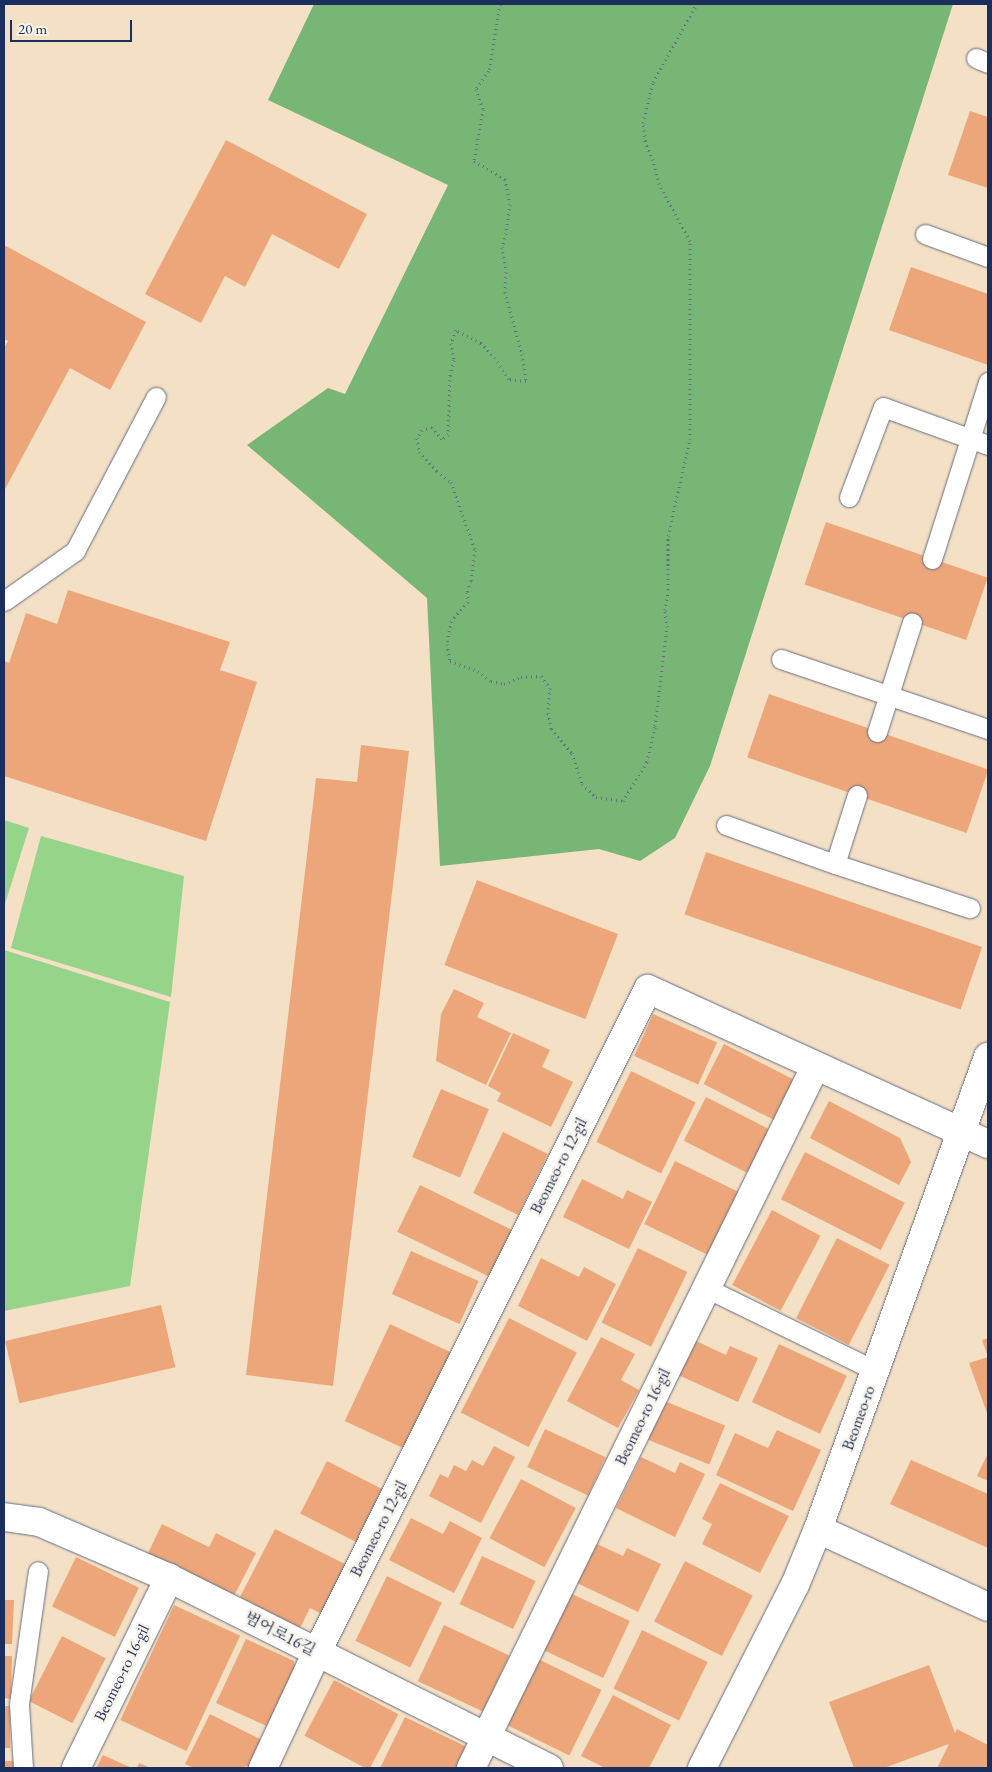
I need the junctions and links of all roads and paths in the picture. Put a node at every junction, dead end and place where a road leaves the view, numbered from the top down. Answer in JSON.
{"nodes":[{"id":1,"x":500,"y":4,"type":"edge"},
{"id":2,"x":697,"y":4,"type":"edge"},
{"id":3,"x":925,"y":234,"type":"dead end"},
{"id":4,"x":988,"y":257,"type":"edge"},
{"id":5,"x":988,"y":382,"type":"edge"},
{"id":6,"x":156,"y":397,"type":"dead end"},
{"id":7,"x":970,"y":438,"type":"junction"},
{"id":8,"x":988,"y":445,"type":"edge"},
{"id":9,"x":849,"y":497,"type":"dead end"},
{"id":10,"x":932,"y":559,"type":"dead end"},
{"id":11,"x":4,"y":601,"type":"edge"},
{"id":12,"x":912,"y":622,"type":"dead end"},
{"id":13,"x":781,"y":659,"type":"dead end"},
{"id":14,"x":889,"y":696,"type":"junction"},
{"id":15,"x":988,"y":729,"type":"edge"},
{"id":16,"x":877,"y":732,"type":"dead end"},
{"id":17,"x":857,"y":795,"type":"dead end"},
{"id":18,"x":726,"y":825,"type":"dead end"},
{"id":19,"x":836,"y":864,"type":"junction"},
{"id":20,"x":970,"y":908,"type":"dead end"},
{"id":21,"x":988,"y":1057,"type":"edge"},
{"id":22,"x":815,"y":1067,"type":"junction"},
{"id":23,"x":962,"y":1131,"type":"junction"},
{"id":24,"x":988,"y":1144,"type":"edge"},
{"id":25,"x":706,"y":1288,"type":"junction"},
{"id":26,"x":876,"y":1371,"type":"junction"},
{"id":27,"x":4,"y":1517,"type":"edge"},
{"id":28,"x":818,"y":1529,"type":"junction"},
{"id":29,"x":38,"y":1571,"type":"dead end"},
{"id":30,"x":169,"y":1578,"type":"junction"},
{"id":31,"x":988,"y":1607,"type":"edge"},
{"id":32,"x":317,"y":1652,"type":"junction"},
{"id":33,"x":487,"y":1737,"type":"junction"},
{"id":34,"x":23,"y":1768,"type":"edge"},
{"id":35,"x":76,"y":1768,"type":"edge"},
{"id":36,"x":263,"y":1768,"type":"edge"},
{"id":37,"x":471,"y":1768,"type":"edge"},
{"id":38,"x":549,"y":1768,"type":"edge"},
{"id":39,"x":702,"y":1768,"type":"edge"}],
"edges":[{"from":1,"to":2,"type":"path"},
{"from":3,"to":4,"type":"lane"},
{"from":5,"to":7,"type":"lane"},
{"from":6,"to":11,"type":"lane"},
{"from":7,"to":8,"type":"lane"},
{"from":7,"to":9,"type":"lane"},
{"from":7,"to":10,"type":"lane"},
{"from":12,"to":14,"type":"lane"},
{"from":13,"to":14,"type":"lane"},
{"from":14,"to":15,"type":"lane"},
{"from":14,"to":16,"type":"lane"},
{"from":17,"to":19,"type":"lane"},
{"from":18,"to":19,"type":"lane"},
{"from":19,"to":20,"type":"lane"},
{"from":21,"to":23,"type":"street","name":"Beomeo-ro"},
{"from":22,"to":23,"type":"street","name":"Beomeo-ro 12-gil"},
{"from":22,"to":25,"type":"street","name":"Beomeo-ro 16-gil"},
{"from":22,"to":32,"type":"street","name":"Beomeo-ro 12-gil"},
{"from":23,"to":24,"type":"street","name":"Beomeo-ro 12-gil"},
{"from":23,"to":26,"type":"street","name":"Beomeo-ro"},
{"from":25,"to":26,"type":"lane"},
{"from":25,"to":33,"type":"street","name":"Beomeo-ro 16-gil"},
{"from":26,"to":28,"type":"street","name":"Beomeo-ro"},
{"from":27,"to":30,"type":"street","name":"범어로16길"},
{"from":28,"to":31,"type":"street"},
{"from":28,"to":39,"type":"street","name":"Beomeo-ro"},
{"from":29,"to":34,"type":"lane"},
{"from":30,"to":32,"type":"street","name":"범어로16길"},
{"from":30,"to":35,"type":"street","name":"Beomeo-ro 16-gil"},
{"from":32,"to":33,"type":"street","name":"범어로16길"},
{"from":32,"to":36,"type":"street"},
{"from":33,"to":37,"type":"street","name":"Beomeo-ro 16-gil"},
{"from":33,"to":38,"type":"street","name":"범어로16길"}]}
